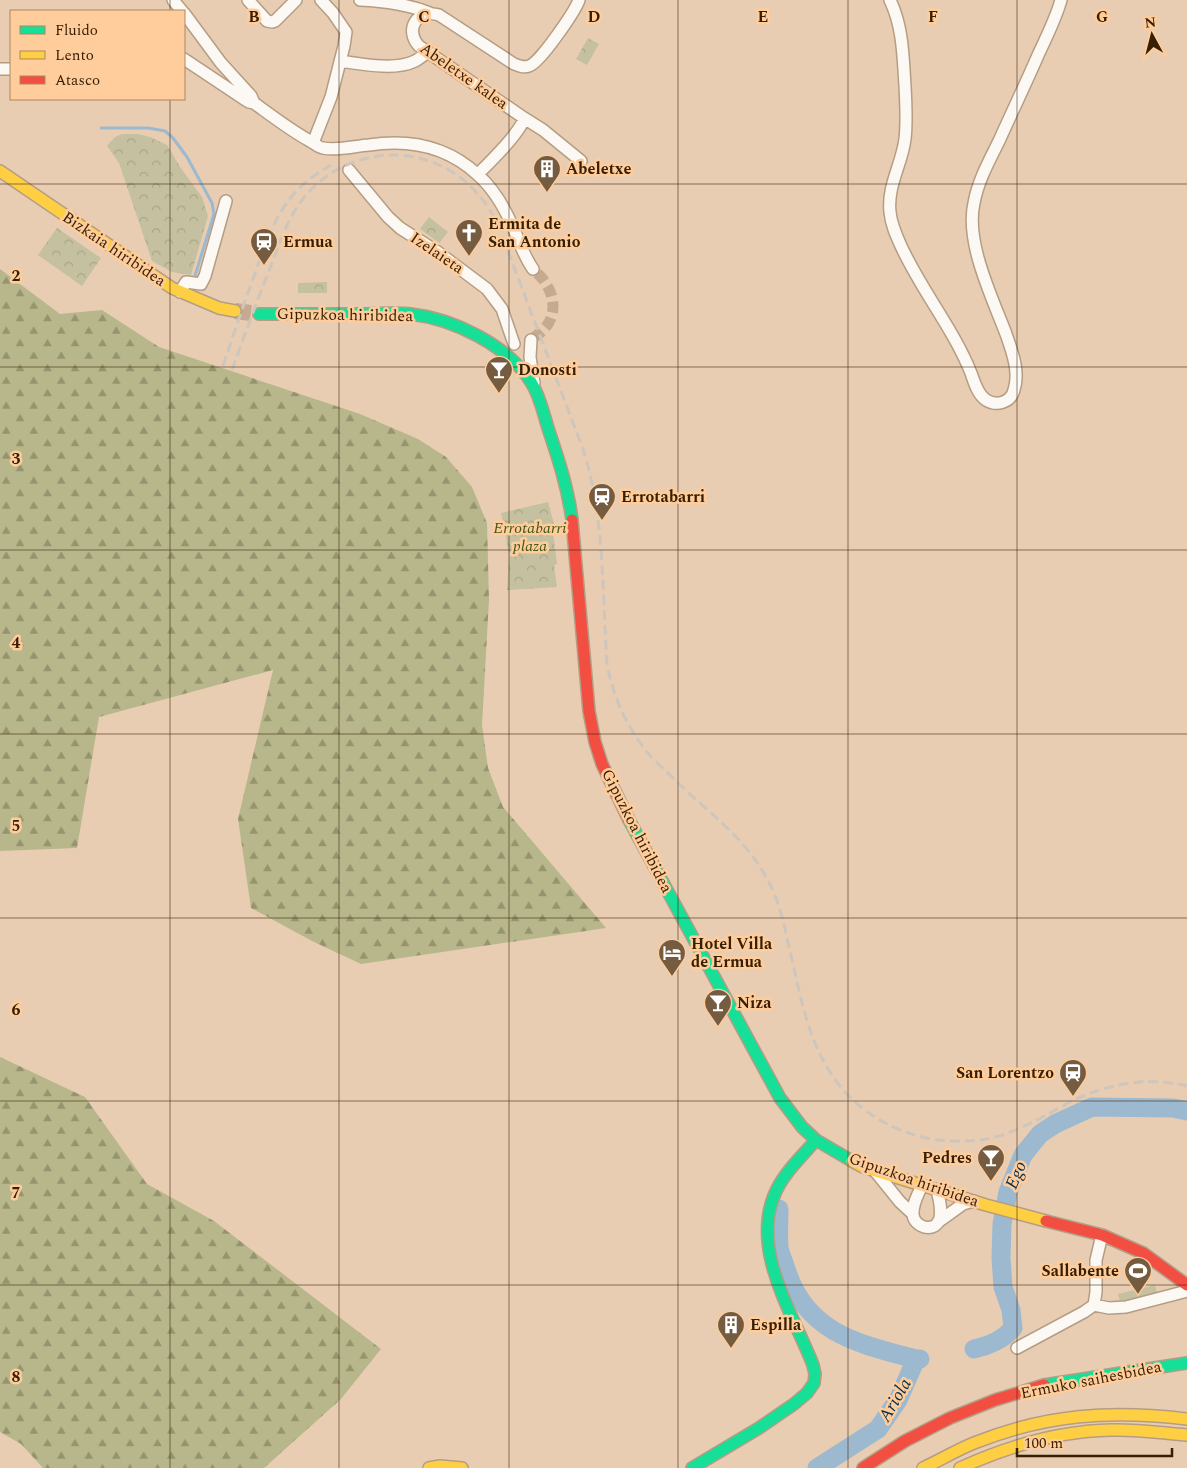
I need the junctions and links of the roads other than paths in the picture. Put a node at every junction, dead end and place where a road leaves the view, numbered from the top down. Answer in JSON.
{"nodes":[{"id":1,"x":173,"y":0,"type":"edge"},
{"id":2,"x":248,"y":0,"type":"edge"},
{"id":3,"x":296,"y":0,"type":"edge"},
{"id":4,"x":321,"y":0,"type":"edge"},
{"id":5,"x":330,"y":0,"type":"edge"},
{"id":6,"x":360,"y":0,"type":"edge"},
{"id":7,"x":579,"y":0,"type":"edge"},
{"id":8,"x":890,"y":0,"type":"edge"},
{"id":9,"x":1061,"y":0,"type":"edge"},
{"id":10,"x":427,"y":8,"type":"edge"},
{"id":11,"x":181,"y":10,"type":"edge"},
{"id":12,"x":333,"y":13,"type":"junction"},
{"id":13,"x":185,"y":15,"type":"edge"},
{"id":14,"x":428,"y":52,"type":"junction"},
{"id":15,"x":185,"y":60,"type":"edge"},
{"id":16,"x":340,"y":62,"type":"junction"},
{"id":17,"x":254,"y":102,"type":"junction"},
{"id":18,"x":524,"y":118,"type":"junction"},
{"id":19,"x":313,"y":143,"type":"junction"},
{"id":20,"x":581,"y":161,"type":"dead end"},
{"id":21,"x":349,"y":170,"type":"dead end"},
{"id":22,"x":0,"y":171,"type":"edge"},
{"id":23,"x":478,"y":174,"type":"junction"},
{"id":24,"x":226,"y":201,"type":"dead end"},
{"id":25,"x":533,"y":269,"type":"tunnel mouth"},
{"id":26,"x":180,"y":292,"type":"junction"},
{"id":27,"x":236,"y":312,"type":"tunnel mouth"},
{"id":28,"x":259,"y":314,"type":"tunnel mouth"},
{"id":29,"x":531,"y":341,"type":"junction"},
{"id":30,"x":492,"y":343,"type":"junction"},
{"id":31,"x":514,"y":344,"type":"junction"},
{"id":32,"x":538,"y":398,"type":"junction"},
{"id":33,"x":816,"y":1140,"type":"junction"},
{"id":34,"x":874,"y":1170,"type":"junction"},
{"id":35,"x":922,"y":1185,"type":"junction"},
{"id":36,"x":937,"y":1190,"type":"junction"},
{"id":37,"x":974,"y":1201,"type":"junction"},
{"id":38,"x":913,"y":1214,"type":"junction"},
{"id":39,"x":938,"y":1222,"type":"junction"},
{"id":40,"x":1102,"y":1235,"type":"junction"},
{"id":41,"x":1187,"y":1286,"type":"edge"},
{"id":42,"x":1187,"y":1291,"type":"edge"},
{"id":43,"x":1094,"y":1305,"type":"junction"},
{"id":44,"x":1017,"y":1348,"type":"dead end"},
{"id":45,"x":1187,"y":1359,"type":"edge"},
{"id":46,"x":1187,"y":1363,"type":"edge"},
{"id":47,"x":1162,"y":1366,"type":"junction"},
{"id":48,"x":1187,"y":1419,"type":"edge"},
{"id":49,"x":1187,"y":1435,"type":"edge"},
{"id":50,"x":429,"y":1468,"type":"edge"},
{"id":51,"x":462,"y":1468,"type":"edge"},
{"id":52,"x":692,"y":1468,"type":"edge"},
{"id":53,"x":863,"y":1468,"type":"edge"},
{"id":54,"x":923,"y":1468,"type":"edge"},
{"id":55,"x":960,"y":1468,"type":"edge"}],
"edges":[{"from":1,"to":11,"type":"street"},
{"from":2,"to":3,"type":"street"},
{"from":4,"to":12,"type":"street"},
{"from":5,"to":12,"type":"street"},
{"from":6,"to":10,"type":"street"},
{"from":7,"to":10,"type":"street"},
{"from":8,"to":9,"type":"street"},
{"from":10,"to":14,"type":"street","name":"Abeletxe kalea"},
{"from":12,"to":16,"type":"street"},
{"from":13,"to":17,"type":"street"},
{"from":14,"to":16,"type":"street"},
{"from":14,"to":18,"type":"street","name":"Abeletxe kalea"},
{"from":15,"to":17,"type":"street"},
{"from":16,"to":19,"type":"street"},
{"from":17,"to":19,"type":"street"},
{"from":18,"to":20,"type":"street"},
{"from":18,"to":23,"type":"street","name":"Abeletxe kalea"},
{"from":19,"to":23,"type":"street"},
{"from":21,"to":31,"type":"street","name":"Izelaieta"},
{"from":22,"to":26,"type":"main road","name":"Bizkaia hiribidea"},
{"from":23,"to":25,"type":"street"},
{"from":24,"to":26,"type":"street"},
{"from":26,"to":27,"type":"main road","name":"Bizkaia hiribidea"},
{"from":28,"to":30,"type":"main road","name":"Gipuzkoa hiribidea"},
{"from":29,"to":30,"type":"street"},
{"from":29,"to":31,"type":"street"},
{"from":29,"to":32,"type":"street"},
{"from":30,"to":31,"type":"street"},
{"from":30,"to":32,"type":"main road","name":"Gipuzkoa hiribidea"},
{"from":32,"to":33,"type":"main road","name":"Gipuzkoa hiribidea"},
{"from":33,"to":34,"type":"main road","name":"Gipuzkoa hiribidea"},
{"from":33,"to":52,"type":"main road"},
{"from":34,"to":35,"type":"main road","name":"Gipuzkoa hiribidea"},
{"from":34,"to":38,"type":"street"},
{"from":35,"to":36,"type":"main road","name":"Gipuzkoa hiribidea"},
{"from":35,"to":38,"type":"street"},
{"from":36,"to":37,"type":"main road","name":"Gipuzkoa hiribidea"},
{"from":36,"to":39,"type":"street"},
{"from":37,"to":39,"type":"street"},
{"from":37,"to":40,"type":"main road","name":"Gipuzkoa hiribidea"},
{"from":38,"to":39,"type":"street"},
{"from":40,"to":41,"type":"main road","name":"Gipuzkoa hiribidea"},
{"from":40,"to":43,"type":"street"},
{"from":42,"to":43,"type":"street"},
{"from":43,"to":44,"type":"street"},
{"from":45,"to":47,"type":"main road"},
{"from":46,"to":47,"type":"main road","name":"Ermuko saihesbidea"},
{"from":47,"to":53,"type":"main road","name":"Ermuko saihesbidea"},
{"from":48,"to":54,"type":"main road"},
{"from":49,"to":55,"type":"main road"},
{"from":50,"to":51,"type":"main road"}]}
